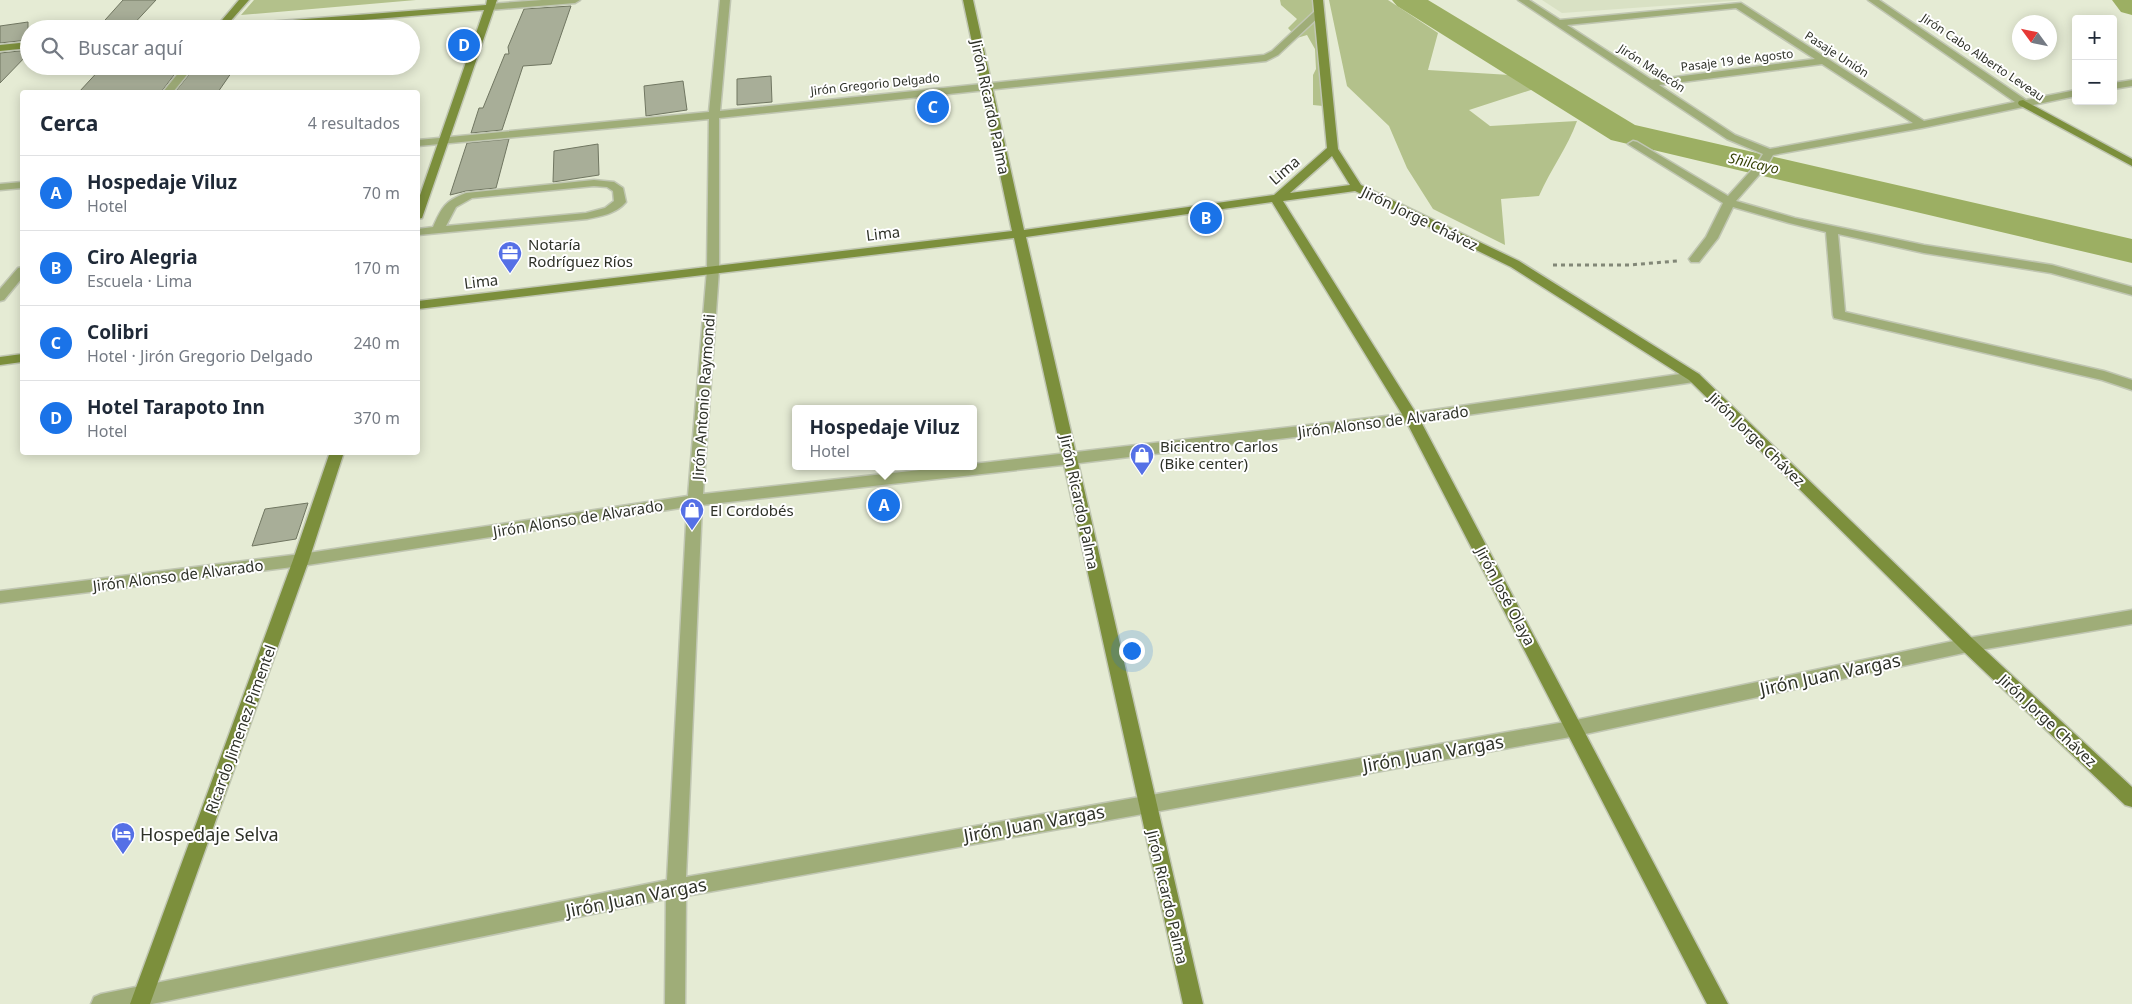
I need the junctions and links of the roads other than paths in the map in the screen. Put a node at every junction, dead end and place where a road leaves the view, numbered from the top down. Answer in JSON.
{"nodes":[{"id":1,"x":244,"y":0,"type":"edge"},
{"id":2,"x":575,"y":0,"type":"edge"},
{"id":3,"x":725,"y":0,"type":"edge"},
{"id":4,"x":968,"y":0,"type":"edge"},
{"id":5,"x":1318,"y":0,"type":"edge"},
{"id":6,"x":1523,"y":0,"type":"edge"},
{"id":7,"x":1873,"y":0,"type":"edge"},
{"id":8,"x":491,"y":3,"type":"edge"},
{"id":9,"x":1318,"y":13,"type":"junction"},
{"id":10,"x":226,"y":20,"type":"edge"},
{"id":11,"x":312,"y":20,"type":"edge"},
{"id":12,"x":1559,"y":23,"type":"junction"},
{"id":13,"x":20,"y":47,"type":"edge"},
{"id":14,"x":0,"y":48,"type":"edge"},
{"id":15,"x":1825,"y":61,"type":"junction"},
{"id":16,"x":182,"y":75,"type":"edge"},
{"id":17,"x":1652,"y":83,"type":"junction"},
{"id":18,"x":2132,"y":83,"type":"edge"},
{"id":19,"x":2117,"y":85,"type":"edge"},
{"id":20,"x":985,"y":87,"type":"junction"},
{"id":21,"x":170,"y":90,"type":"edge"},
{"id":22,"x":2072,"y":94,"type":"edge"},
{"id":23,"x":2023,"y":103,"type":"junction"},
{"id":24,"x":714,"y":115,"type":"junction"},
{"id":25,"x":1922,"y":125,"type":"junction"},
{"id":26,"x":444,"y":140,"type":"junction"},
{"id":27,"x":420,"y":143,"type":"edge"},
{"id":28,"x":1633,"y":144,"type":"dead end"},
{"id":29,"x":1333,"y":149,"type":"junction"},
{"id":30,"x":1769,"y":152,"type":"junction"},
{"id":31,"x":2132,"y":163,"type":"edge"},
{"id":32,"x":20,"y":185,"type":"edge"},
{"id":33,"x":0,"y":187,"type":"edge"},
{"id":34,"x":1357,"y":187,"type":"junction"},
{"id":35,"x":1276,"y":199,"type":"junction"},
{"id":36,"x":1733,"y":199,"type":"junction"},
{"id":37,"x":420,"y":210,"type":"edge"},
{"id":38,"x":1832,"y":229,"type":"junction"},
{"id":39,"x":438,"y":230,"type":"junction"},
{"id":40,"x":420,"y":232,"type":"edge"},
{"id":41,"x":1019,"y":234,"type":"junction"},
{"id":42,"x":1695,"y":259,"type":"road end"},
{"id":43,"x":713,"y":270,"type":"junction"},
{"id":44,"x":20,"y":273,"type":"edge"},
{"id":45,"x":2132,"y":291,"type":"edge"},
{"id":46,"x":0,"y":298,"type":"edge"},
{"id":47,"x":420,"y":305,"type":"edge"},
{"id":48,"x":20,"y":358,"type":"edge"},
{"id":49,"x":0,"y":362,"type":"edge"},
{"id":50,"x":1694,"y":377,"type":"junction"},
{"id":51,"x":2132,"y":385,"type":"edge"},
{"id":52,"x":1412,"y":418,"type":"junction"},
{"id":53,"x":336,"y":455,"type":"edge"},
{"id":54,"x":1071,"y":459,"type":"junction"},
{"id":55,"x":977,"y":469,"type":"edge"},
{"id":56,"x":970,"y":470,"type":"edge"},
{"id":57,"x":695,"y":500,"type":"junction"},
{"id":58,"x":301,"y":560,"type":"junction"},
{"id":59,"x":0,"y":598,"type":"edge"},
{"id":60,"x":2132,"y":617,"type":"edge"},
{"id":61,"x":1968,"y":645,"type":"junction"},
{"id":62,"x":1576,"y":728,"type":"junction"},
{"id":63,"x":2132,"y":798,"type":"edge"},
{"id":64,"x":1146,"y":803,"type":"junction"},
{"id":65,"x":676,"y":888,"type":"junction"},
{"id":66,"x":141,"y":1000,"type":"edge"},
{"id":67,"x":101,"y":1004,"type":"edge"},
{"id":68,"x":675,"y":1004,"type":"edge"},
{"id":69,"x":1192,"y":1004,"type":"edge"},
{"id":70,"x":1718,"y":1004,"type":"edge"}],
"edges":[{"from":1,"to":10,"type":"street"},
{"from":2,"to":8,"type":"street"},
{"from":3,"to":24,"type":"street","name":"Jirón Antonio Raymondi"},
{"from":4,"to":20,"type":"street","name":"Jirón Ricardo Palma"},
{"from":5,"to":9,"type":"street"},
{"from":6,"to":12,"type":"street","name":"Jirón Malecón"},
{"from":7,"to":23,"type":"street","name":"Jirón Cabo Alberto Leveau"},
{"from":8,"to":11,"type":"street"},
{"from":8,"to":26,"type":"street"},
{"from":9,"to":20,"type":"street","name":"Jirón Gregorio Delgado"},
{"from":9,"to":29,"type":"street"},
{"from":12,"to":15,"type":"street","name":"Pasaje Unión"},
{"from":12,"to":17,"type":"street","name":"Jirón Malecón"},
{"from":13,"to":14,"type":"street"},
{"from":15,"to":17,"type":"street","name":"Pasaje 19 de Agosto"},
{"from":15,"to":25,"type":"street","name":"Pasaje Unión"},
{"from":16,"to":21,"type":"street"},
{"from":17,"to":30,"type":"street","name":"Jirón Malecón"},
{"from":18,"to":19,"type":"street"},
{"from":20,"to":24,"type":"street","name":"Jirón Gregorio Delgado"},
{"from":20,"to":41,"type":"street","name":"Jirón Ricardo Palma"},
{"from":22,"to":23,"type":"street"},
{"from":23,"to":25,"type":"street"},
{"from":23,"to":31,"type":"street","name":"Jirón Cabo Alberto Leveau"},
{"from":24,"to":26,"type":"street","name":"Jirón Gregorio Delgado"},
{"from":24,"to":43,"type":"street","name":"Jirón Antonio Raymondi"},
{"from":25,"to":30,"type":"street"},
{"from":26,"to":27,"type":"street","name":"Jirón Gregorio Delgado"},
{"from":26,"to":37,"type":"street"},
{"from":28,"to":36,"type":"street"},
{"from":29,"to":34,"type":"street","name":"Jirón Jorge Chávez"},
{"from":29,"to":35,"type":"street","name":"Lima"},
{"from":30,"to":36,"type":"street"},
{"from":32,"to":33,"type":"street"},
{"from":34,"to":35,"type":"street"},
{"from":34,"to":50,"type":"street","name":"Jirón Jorge Chávez"},
{"from":35,"to":41,"type":"street","name":"Lima"},
{"from":35,"to":52,"type":"street","name":"Jirón José Olaya"},
{"from":36,"to":38,"type":"street"},
{"from":36,"to":42,"type":"street"},
{"from":38,"to":45,"type":"street"},
{"from":38,"to":51,"type":"street"},
{"from":39,"to":39,"type":"street"},
{"from":39,"to":40,"type":"street"},
{"from":41,"to":43,"type":"street","name":"Lima"},
{"from":41,"to":54,"type":"street","name":"Jirón Ricardo Palma"},
{"from":43,"to":47,"type":"street","name":"Lima"},
{"from":43,"to":57,"type":"street","name":"Jirón Antonio Raymondi"},
{"from":44,"to":46,"type":"street"},
{"from":48,"to":49,"type":"street"},
{"from":50,"to":52,"type":"street","name":"Jirón Alonso de Alvarado"},
{"from":50,"to":61,"type":"street","name":"Jirón Jorge Chávez"},
{"from":52,"to":54,"type":"street","name":"Jirón Alonso de Alvarado"},
{"from":52,"to":62,"type":"street","name":"Jirón José Olaya"},
{"from":53,"to":58,"type":"street","name":"Ricardo Jimenez Pimentel"},
{"from":54,"to":55,"type":"street","name":"Jirón Alonso de Alvarado"},
{"from":54,"to":64,"type":"street","name":"Jirón Ricardo Palma"},
{"from":56,"to":57,"type":"street","name":"Jirón Alonso de Alvarado"},
{"from":57,"to":58,"type":"street","name":"Jirón Alonso de Alvarado"},
{"from":57,"to":65,"type":"street","name":"Jirón Antonio Raymondi"},
{"from":58,"to":59,"type":"street","name":"Jirón Alonso de Alvarado"},
{"from":58,"to":66,"type":"street","name":"Ricardo Jimenez Pimentel"},
{"from":60,"to":61,"type":"street","name":"Jirón Juan Vargas"},
{"from":61,"to":62,"type":"street","name":"Jirón Juan Vargas"},
{"from":61,"to":63,"type":"street","name":"Jirón Jorge Chávez"},
{"from":62,"to":64,"type":"street","name":"Jirón Juan Vargas"},
{"from":62,"to":70,"type":"street","name":"Jirón José Olaya"},
{"from":64,"to":65,"type":"street","name":"Jirón Juan Vargas"},
{"from":64,"to":69,"type":"street","name":"Jirón Ricardo Palma"},
{"from":65,"to":66,"type":"street","name":"Jirón Juan Vargas"},
{"from":65,"to":68,"type":"street","name":"Jirón Antonio Raymondi"},
{"from":66,"to":67,"type":"street","name":"Jirón Juan Vargas"}]}
